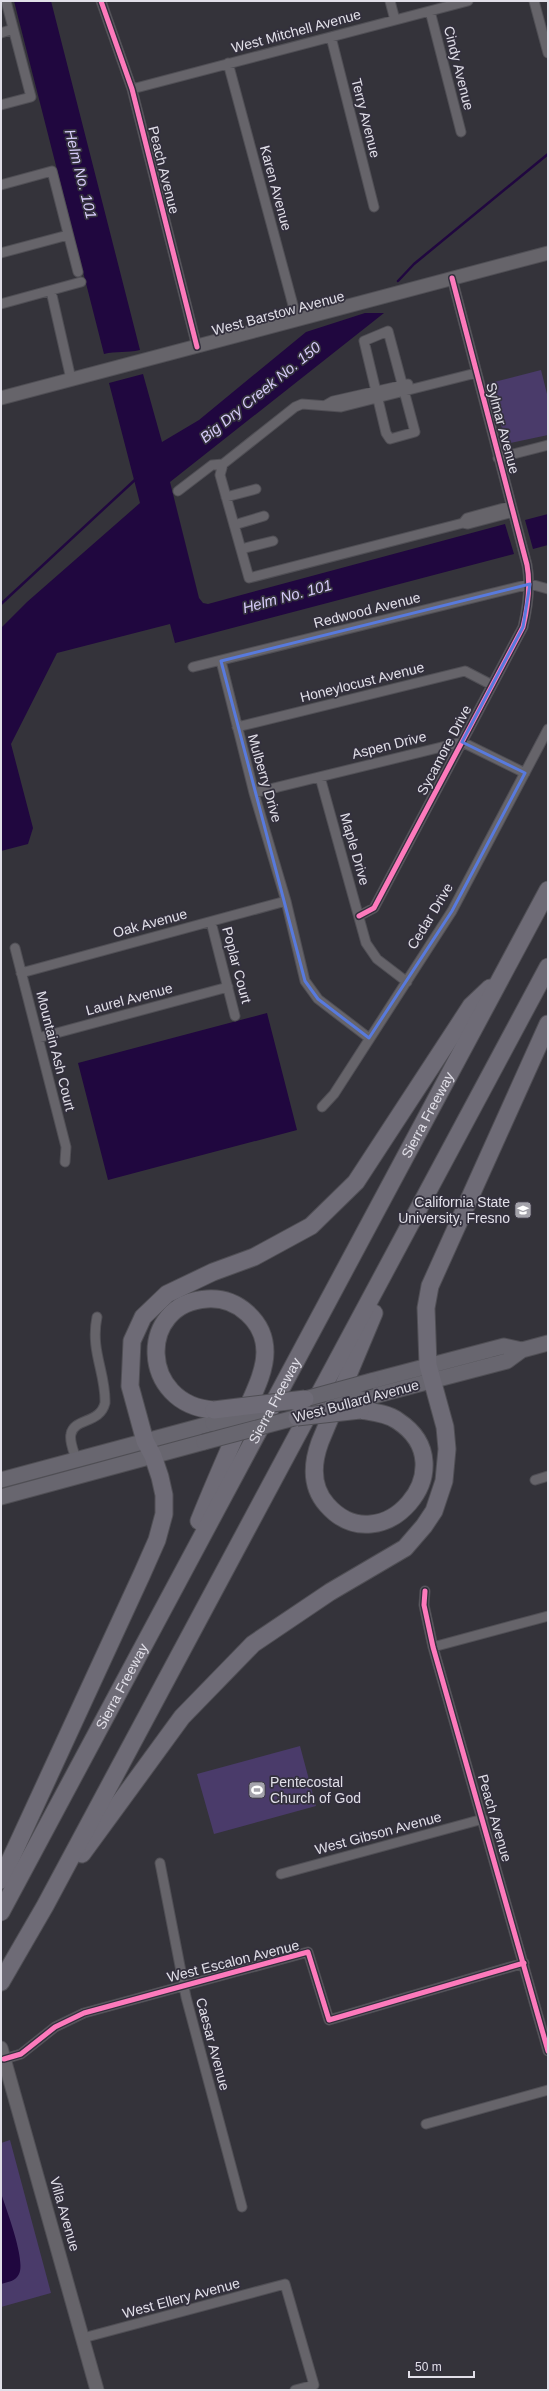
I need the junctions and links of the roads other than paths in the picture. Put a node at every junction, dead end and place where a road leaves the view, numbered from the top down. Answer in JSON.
{"nodes":[{"id":1,"x":6,"y":1,"type":"edge"},
{"id":2,"x":101,"y":1,"type":"edge"},
{"id":3,"x":390,"y":1,"type":"edge"},
{"id":4,"x":468,"y":1,"type":"edge"},
{"id":5,"x":534,"y":1,"type":"edge"},
{"id":6,"x":430,"y":11,"type":"junction"},
{"id":7,"x":395,"y":20,"type":"junction"},
{"id":8,"x":13,"y":29,"type":"junction"},
{"id":9,"x":1,"y":33,"type":"edge"},
{"id":10,"x":331,"y":37,"type":"junction"},
{"id":11,"x":548,"y":52,"type":"edge"},
{"id":12,"x":228,"y":63,"type":"junction"},
{"id":13,"x":132,"y":89,"type":"junction"},
{"id":14,"x":1,"y":105,"type":"edge"},
{"id":15,"x":461,"y":132,"type":"dead end"},
{"id":16,"x":1,"y":185,"type":"edge"},
{"id":17,"x":374,"y":207,"type":"dead end"},
{"id":18,"x":68,"y":234,"type":"junction"},
{"id":19,"x":1,"y":253,"type":"edge"},
{"id":20,"x":548,"y":253,"type":"edge"},
{"id":21,"x":78,"y":272,"type":"dead end"},
{"id":22,"x":452,"y":278,"type":"junction"},
{"id":23,"x":81,"y":282,"type":"dead end"},
{"id":24,"x":51,"y":291,"type":"junction"},
{"id":25,"x":1,"y":304,"type":"edge"},
{"id":26,"x":297,"y":320,"type":"junction"},
{"id":27,"x":197,"y":347,"type":"junction"},
{"id":28,"x":476,"y":370,"type":"junction"},
{"id":29,"x":71,"y":379,"type":"junction"},
{"id":30,"x":403,"y":388,"type":"junction"},
{"id":31,"x":377,"y":395,"type":"junction"},
{"id":32,"x":1,"y":398,"type":"edge"},
{"id":33,"x":548,"y":445,"type":"edge"},
{"id":34,"x":498,"y":458,"type":"junction"},
{"id":35,"x":223,"y":464,"type":"junction"},
{"id":36,"x":256,"y":489,"type":"dead end"},
{"id":37,"x":178,"y":492,"type":"dead end"},
{"id":38,"x":226,"y":497,"type":"junction"},
{"id":39,"x":512,"y":509,"type":"junction"},
{"id":40,"x":264,"y":516,"type":"dead end"},
{"id":41,"x":234,"y":525,"type":"junction"},
{"id":42,"x":273,"y":542,"type":"dead end"},
{"id":43,"x":241,"y":549,"type":"junction"},
{"id":44,"x":530,"y":584,"type":"junction"},
{"id":45,"x":548,"y":589,"type":"edge"},
{"id":46,"x":221,"y":661,"type":"junction"},
{"id":47,"x":193,"y":667,"type":"dead end"},
{"id":48,"x":492,"y":684,"type":"junction"},
{"id":49,"x":237,"y":727,"type":"junction"},
{"id":50,"x":548,"y":729,"type":"edge"},
{"id":51,"x":462,"y":742,"type":"junction"},
{"id":52,"x":525,"y":773,"type":"junction"},
{"id":53,"x":320,"y":777,"type":"junction"},
{"id":54,"x":254,"y":793,"type":"junction"},
{"id":55,"x":548,"y":890,"type":"edge"},
{"id":56,"x":286,"y":901,"type":"junction"},
{"id":57,"x":359,"y":916,"type":"junction"},
{"id":58,"x":211,"y":922,"type":"junction"},
{"id":59,"x":15,"y":948,"type":"dead end"},
{"id":60,"x":548,"y":967,"type":"edge"},
{"id":61,"x":22,"y":972,"type":"junction"},
{"id":62,"x":501,"y":977,"type":"junction"},
{"id":63,"x":407,"y":982,"type":"junction"},
{"id":64,"x":228,"y":987,"type":"junction"},
{"id":65,"x":235,"y":1016,"type":"dead end"},
{"id":66,"x":548,"y":1024,"type":"edge"},
{"id":67,"x":38,"y":1038,"type":"junction"},
{"id":68,"x":368,"y":1038,"type":"junction"},
{"id":69,"x":322,"y":1107,"type":"dead end"},
{"id":70,"x":65,"y":1162,"type":"dead end"},
{"id":71,"x":417,"y":1209,"type":"junction"},
{"id":72,"x":97,"y":1318,"type":"dead end"},
{"id":73,"x":548,"y":1343,"type":"edge"},
{"id":74,"x":430,"y":1373,"type":"junction"},
{"id":75,"x":305,"y":1399,"type":"joint"},
{"id":76,"x":361,"y":1404,"type":"junction"},
{"id":77,"x":213,"y":1417,"type":"junction"},
{"id":78,"x":297,"y":1417,"type":"joint"},
{"id":79,"x":149,"y":1448,"type":"junction"},
{"id":80,"x":76,"y":1459,"type":"junction"},
{"id":81,"x":548,"y":1476,"type":"edge"},
{"id":82,"x":1,"y":1480,"type":"edge"},
{"id":83,"x":535,"y":1480,"type":"dead end"},
{"id":84,"x":1,"y":1496,"type":"edge"},
{"id":85,"x":426,"y":1591,"type":"dead end"},
{"id":86,"x":548,"y":1616,"type":"edge"},
{"id":87,"x":156,"y":1620,"type":"junction"},
{"id":88,"x":433,"y":1647,"type":"junction"},
{"id":89,"x":483,"y":1819,"type":"junction"},
{"id":90,"x":160,"y":1863,"type":"dead end"},
{"id":91,"x":281,"y":1874,"type":"dead end"},
{"id":92,"x":1,"y":1880,"type":"edge"},
{"id":93,"x":45,"y":1906,"type":"junction"},
{"id":94,"x":1,"y":1912,"type":"edge"},
{"id":95,"x":524,"y":1963,"type":"junction"},
{"id":96,"x":1,"y":1982,"type":"edge"},
{"id":97,"x":184,"y":1985,"type":"junction"},
{"id":98,"x":548,"y":2051,"type":"edge"},
{"id":99,"x":3,"y":2055,"type":"edge"},
{"id":100,"x":548,"y":2090,"type":"edge"},
{"id":101,"x":426,"y":2124,"type":"dead end"},
{"id":102,"x":242,"y":2207,"type":"dead end"},
{"id":103,"x":83,"y":2338,"type":"junction"},
{"id":104,"x":97,"y":2390,"type":"edge"},
{"id":105,"x":295,"y":2390,"type":"edge"}],
"edges":[{"from":1,"to":8,"type":"street"},
{"from":2,"to":13,"type":"street","name":"Peach Avenue"},
{"from":3,"to":7,"type":"street"},
{"from":4,"to":6,"type":"street","name":"West Mitchell Avenue"},
{"from":5,"to":11,"type":"street"},
{"from":6,"to":7,"type":"street","name":"West Mitchell Avenue"},
{"from":6,"to":15,"type":"street","name":"Cindy Avenue"},
{"from":7,"to":10,"type":"street","name":"West Mitchell Avenue"},
{"from":8,"to":9,"type":"street"},
{"from":8,"to":14,"type":"street"},
{"from":10,"to":12,"type":"street","name":"West Mitchell Avenue"},
{"from":10,"to":17,"type":"street","name":"Terry Avenue"},
{"from":12,"to":13,"type":"street","name":"West Mitchell Avenue"},
{"from":12,"to":26,"type":"street","name":"Karen Avenue"},
{"from":13,"to":27,"type":"street","name":"Peach Avenue"},
{"from":16,"to":18,"type":"street"},
{"from":18,"to":19,"type":"street"},
{"from":18,"to":21,"type":"street"},
{"from":20,"to":22,"type":"main road","name":"West Barstow Avenue"},
{"from":22,"to":26,"type":"main road","name":"West Barstow Avenue"},
{"from":22,"to":28,"type":"street","name":"Sylmar Avenue"},
{"from":23,"to":24,"type":"street"},
{"from":24,"to":25,"type":"street"},
{"from":24,"to":29,"type":"street"},
{"from":26,"to":27,"type":"main road","name":"West Barstow Avenue"},
{"from":27,"to":29,"type":"main road","name":"West Barstow Avenue"},
{"from":28,"to":30,"type":"street"},
{"from":28,"to":34,"type":"street","name":"Sylmar Avenue"},
{"from":29,"to":32,"type":"main road","name":"West Barstow Avenue"},
{"from":30,"to":31,"type":"street"},
{"from":30,"to":31,"type":"street"},
{"from":30,"to":31,"type":"street"},
{"from":31,"to":35,"type":"street"},
{"from":33,"to":34,"type":"street"},
{"from":34,"to":39,"type":"street","name":"Sylmar Avenue"},
{"from":35,"to":37,"type":"street"},
{"from":35,"to":38,"type":"street"},
{"from":36,"to":38,"type":"street"},
{"from":38,"to":41,"type":"street"},
{"from":39,"to":43,"type":"street"},
{"from":39,"to":44,"type":"street","name":"Sylmar Avenue"},
{"from":40,"to":41,"type":"street"},
{"from":41,"to":43,"type":"street"},
{"from":42,"to":43,"type":"street"},
{"from":44,"to":45,"type":"street","name":"Redwood Avenue"},
{"from":44,"to":46,"type":"street","name":"Redwood Avenue"},
{"from":44,"to":48,"type":"street","name":"Sycamore Drive"},
{"from":46,"to":47,"type":"street","name":"Redwood Avenue"},
{"from":46,"to":49,"type":"street","name":"Mulberry Drive"},
{"from":48,"to":49,"type":"street","name":"Honeylocust Avenue"},
{"from":48,"to":51,"type":"street","name":"Sycamore Drive"},
{"from":49,"to":54,"type":"street","name":"Mulberry Drive"},
{"from":50,"to":52,"type":"street","name":"Cedar Drive"},
{"from":51,"to":52,"type":"street"},
{"from":51,"to":53,"type":"street","name":"Aspen Drive"},
{"from":51,"to":57,"type":"street","name":"Sycamore Drive"},
{"from":52,"to":63,"type":"street","name":"Cedar Drive"},
{"from":53,"to":54,"type":"street","name":"Aspen Drive"},
{"from":53,"to":57,"type":"street","name":"Maple Drive"},
{"from":54,"to":56,"type":"street","name":"Mulberry Drive"},
{"from":55,"to":62,"type":"highway","name":"Sierra Freeway"},
{"from":56,"to":58,"type":"street","name":"Oak Avenue"},
{"from":56,"to":68,"type":"street","name":"Mulberry Drive"},
{"from":57,"to":63,"type":"street","name":"Maple Drive"},
{"from":58,"to":61,"type":"street","name":"Oak Avenue"},
{"from":58,"to":64,"type":"street","name":"Poplar Court"},
{"from":59,"to":61,"type":"street","name":"Mountain Ash Court"},
{"from":60,"to":71,"type":"highway"},
{"from":61,"to":67,"type":"street","name":"Mountain Ash Court"},
{"from":62,"to":79,"type":"highway"},
{"from":62,"to":87,"type":"highway","name":"Sierra Freeway"},
{"from":63,"to":68,"type":"street","name":"Cedar Drive"},
{"from":64,"to":65,"type":"street","name":"Poplar Court"},
{"from":64,"to":67,"type":"street","name":"Laurel Avenue"},
{"from":66,"to":74,"type":"highway"},
{"from":67,"to":70,"type":"street","name":"Mountain Ash Court"},
{"from":68,"to":69,"type":"street","name":"Cedar Drive"},
{"from":71,"to":76,"type":"highway"},
{"from":71,"to":93,"type":"highway"},
{"from":72,"to":80,"type":"street"},
{"from":73,"to":74,"type":"main road","name":"West Bullard Avenue"},
{"from":74,"to":75,"type":"main road","name":"West Bullard Avenue","bridge":true},
{"from":74,"to":76,"type":"main road","name":"West Bullard Avenue"},
{"from":74,"to":93,"type":"highway"},
{"from":75,"to":77,"type":"highway","bridge":true},
{"from":76,"to":78,"type":"highway","bridge":true},
{"from":77,"to":79,"type":"main road","name":"West Bullard Avenue"},
{"from":77,"to":87,"type":"highway"},
{"from":78,"to":79,"type":"main road","name":"West Bullard Avenue","bridge":true},
{"from":79,"to":80,"type":"main road","name":"West Bullard Avenue"},
{"from":79,"to":84,"type":"main road","name":"West Bullard Avenue"},
{"from":79,"to":92,"type":"highway"},
{"from":80,"to":82,"type":"main road","name":"West Bullard Avenue"},
{"from":80,"to":84,"type":"main road"},
{"from":81,"to":83,"type":"street"},
{"from":85,"to":88,"type":"street","name":"Peach Avenue"},
{"from":86,"to":88,"type":"street"},
{"from":87,"to":94,"type":"highway","name":"Sierra Freeway"},
{"from":88,"to":89,"type":"street","name":"Peach Avenue"},
{"from":89,"to":91,"type":"street","name":"West Gibson Avenue"},
{"from":89,"to":95,"type":"street","name":"Peach Avenue"},
{"from":90,"to":97,"type":"street","name":"Caesar Avenue"},
{"from":93,"to":96,"type":"highway"},
{"from":95,"to":97,"type":"street","name":"West Escalon Avenue"},
{"from":95,"to":98,"type":"street","name":"Peach Avenue"},
{"from":97,"to":99,"type":"street","name":"West Escalon Avenue"},
{"from":97,"to":102,"type":"street","name":"Caesar Avenue"},
{"from":99,"to":103,"type":"main road","name":"Villa Avenue"},
{"from":100,"to":101,"type":"street"},
{"from":103,"to":104,"type":"main road","name":"Villa Avenue"},
{"from":103,"to":105,"type":"street","name":"West Ellery Avenue"}]}
